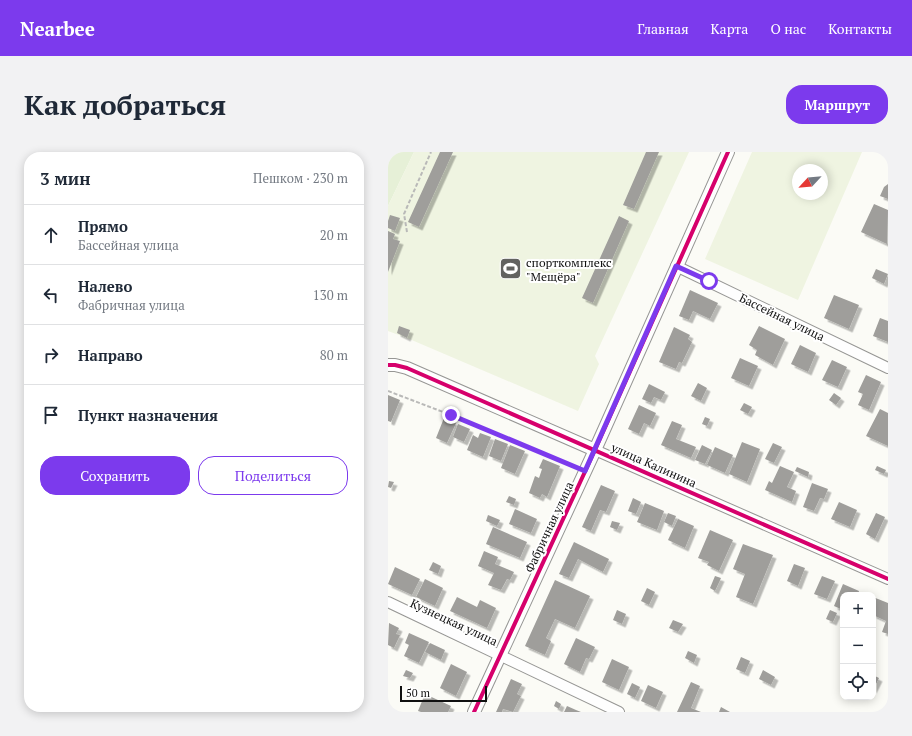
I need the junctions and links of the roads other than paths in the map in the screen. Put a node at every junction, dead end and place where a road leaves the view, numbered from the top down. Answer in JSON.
{"nodes":[{"id":1,"x":728,"y":152,"type":"edge"},
{"id":2,"x":676,"y":266,"type":"junction"},
{"id":3,"x":388,"y":365,"type":"edge"},
{"id":4,"x":888,"y":368,"type":"edge"},
{"id":5,"x":595,"y":450,"type":"junction"},
{"id":6,"x":888,"y":579,"type":"edge"},
{"id":7,"x":388,"y":602,"type":"edge"},
{"id":8,"x":501,"y":655,"type":"junction"},
{"id":9,"x":474,"y":712,"type":"edge"},
{"id":10,"x":619,"y":712,"type":"edge"}],
"edges":[{"from":1,"to":2,"type":"street","name":"Фабричная улица"},
{"from":2,"to":4,"type":"street","name":"Бассейная улица"},
{"from":2,"to":5,"type":"street","name":"Фабричная улица"},
{"from":3,"to":5,"type":"street","name":"улица Калинина"},
{"from":5,"to":6,"type":"street","name":"улица Калинина"},
{"from":5,"to":8,"type":"street","name":"Фабричная улица"},
{"from":7,"to":8,"type":"street","name":"Кузнецкая улица"},
{"from":8,"to":9,"type":"street","name":"Фабричная улица"},
{"from":8,"to":10,"type":"street","name":"Кузнецкая улица"}]}
